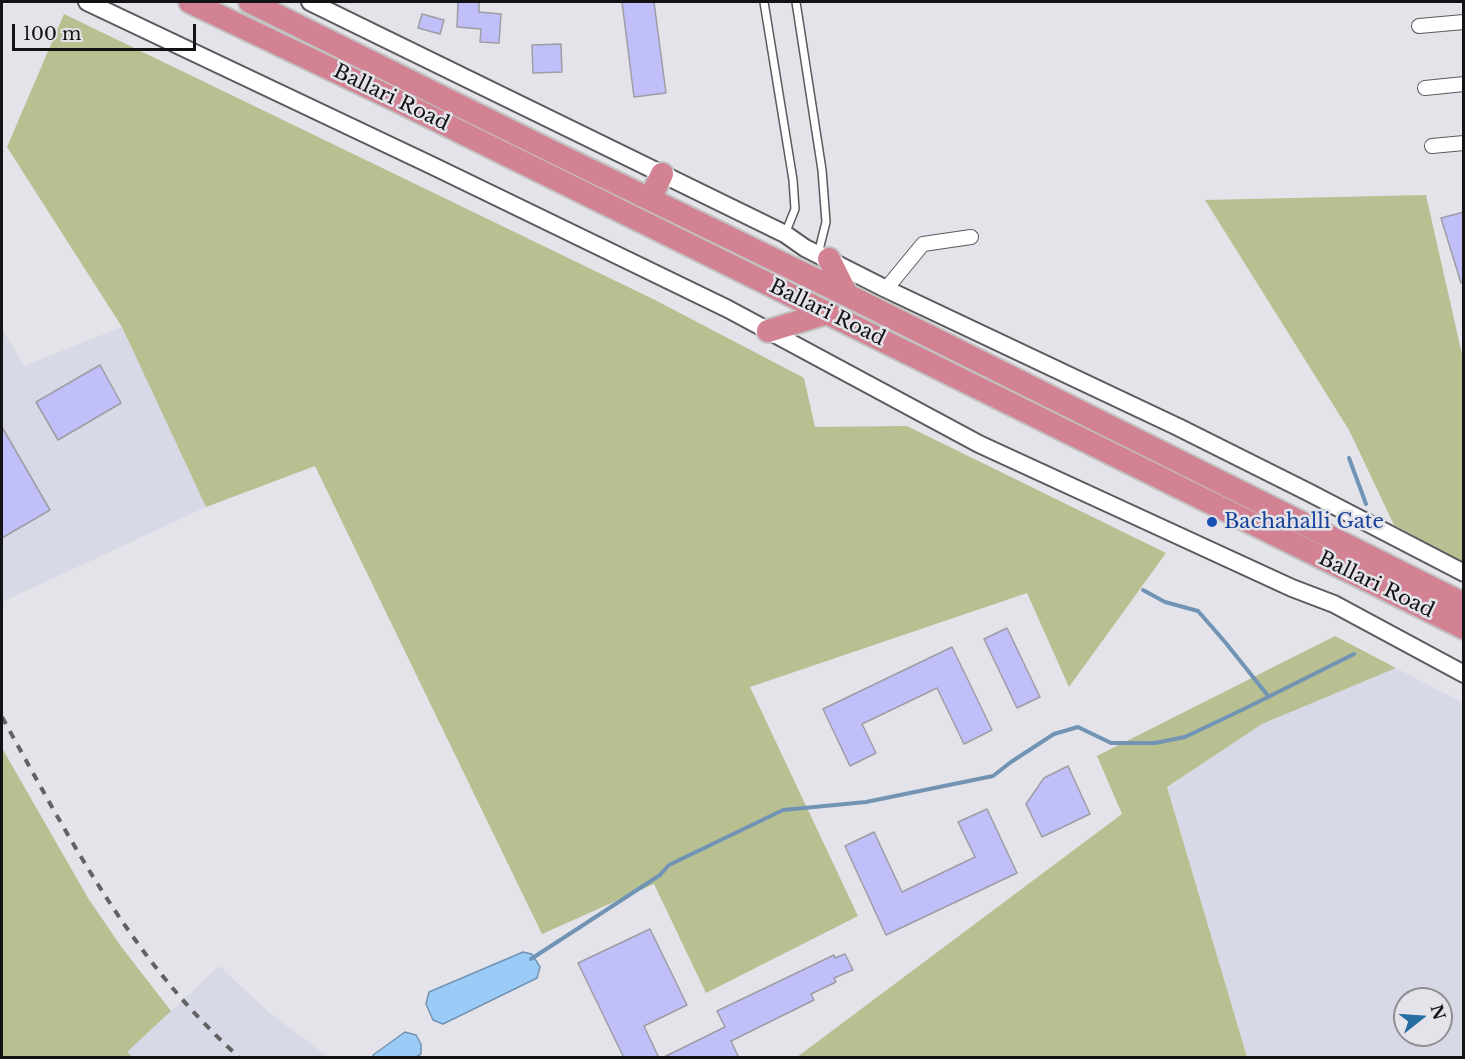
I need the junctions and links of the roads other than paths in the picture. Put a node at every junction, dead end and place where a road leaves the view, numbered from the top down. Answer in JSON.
{"nodes":[{"id":1,"x":87,"y":2,"type":"edge"},
{"id":2,"x":190,"y":2,"type":"edge"},
{"id":3,"x":250,"y":2,"type":"edge"},
{"id":4,"x":310,"y":2,"type":"edge"},
{"id":5,"x":764,"y":2,"type":"edge"},
{"id":6,"x":796,"y":2,"type":"edge"},
{"id":7,"x":1464,"y":22,"type":"edge"},
{"id":8,"x":1419,"y":26,"type":"dead end"},
{"id":9,"x":1464,"y":84,"type":"edge"},
{"id":10,"x":1425,"y":88,"type":"dead end"},
{"id":11,"x":1464,"y":143,"type":"edge"},
{"id":12,"x":1432,"y":146,"type":"dead end"},
{"id":13,"x":662,"y":174,"type":"junction"},
{"id":14,"x":650,"y":199,"type":"junction"},
{"id":15,"x":785,"y":234,"type":"junction"},
{"id":16,"x":970,"y":237,"type":"dead end"},
{"id":17,"x":823,"y":257,"type":"junction"},
{"id":18,"x":886,"y":289,"type":"junction"},
{"id":19,"x":848,"y":295,"type":"junction"},
{"id":20,"x":827,"y":313,"type":"junction"},
{"id":21,"x":768,"y":331,"type":"junction"},
{"id":22,"x":1464,"y":573,"type":"edge"},
{"id":23,"x":1464,"y":604,"type":"edge"},
{"id":24,"x":1464,"y":628,"type":"edge"},
{"id":25,"x":1464,"y":674,"type":"edge"}],
"edges":[{"from":1,"to":21,"type":"street"},
{"from":2,"to":20,"type":"highway","name":"Ballari Road"},
{"from":3,"to":14,"type":"highway","name":"Ballari Road"},
{"from":4,"to":13,"type":"street"},
{"from":5,"to":15,"type":"lane"},
{"from":6,"to":17,"type":"lane"},
{"from":7,"to":8,"type":"street"},
{"from":9,"to":10,"type":"street"},
{"from":11,"to":12,"type":"street"},
{"from":13,"to":14,"type":"highway"},
{"from":13,"to":15,"type":"street"},
{"from":14,"to":19,"type":"highway","name":"Ballari Road"},
{"from":15,"to":17,"type":"street"},
{"from":16,"to":18,"type":"street"},
{"from":17,"to":18,"type":"street"},
{"from":17,"to":19,"type":"highway"},
{"from":18,"to":22,"type":"street"},
{"from":19,"to":23,"type":"highway","name":"Ballari Road"},
{"from":20,"to":21,"type":"highway"},
{"from":20,"to":24,"type":"highway","name":"Ballari Road"},
{"from":21,"to":25,"type":"street"}]}
